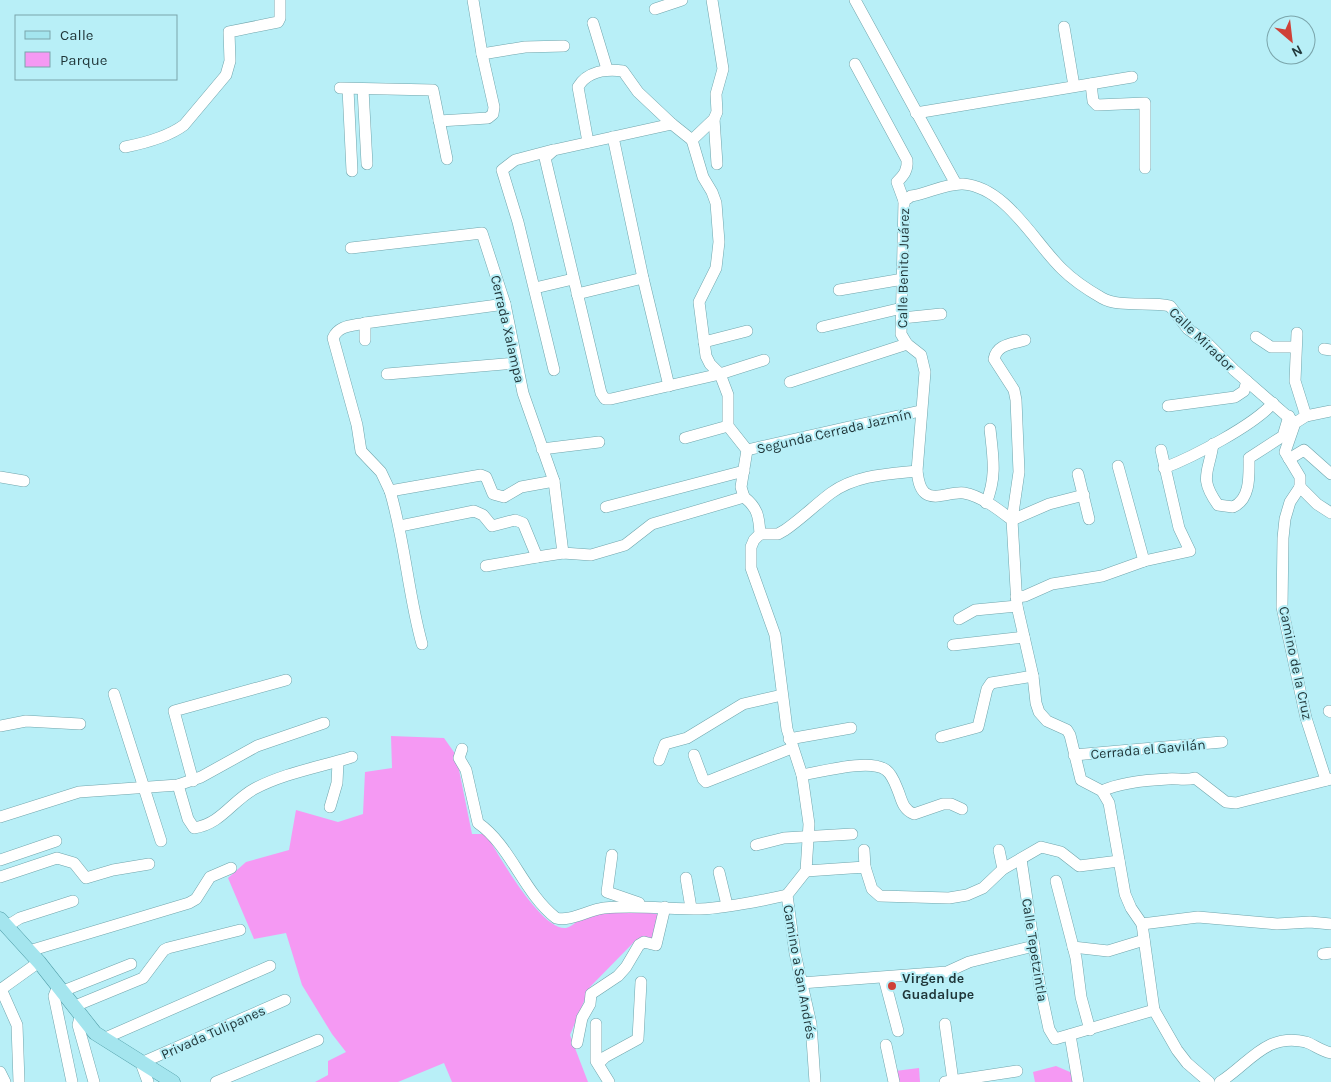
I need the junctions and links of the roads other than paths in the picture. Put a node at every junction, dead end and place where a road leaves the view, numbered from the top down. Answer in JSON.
{"nodes":[{"id":1,"x":280,"y":0,"type":"edge"},
{"id":2,"x":473,"y":0,"type":"edge"},
{"id":3,"x":682,"y":0,"type":"edge"},
{"id":4,"x":712,"y":0,"type":"edge"},
{"id":5,"x":855,"y":0,"type":"edge"},
{"id":6,"x":655,"y":8,"type":"dead end"},
{"id":7,"x":593,"y":23,"type":"dead end"},
{"id":8,"x":1064,"y":27,"type":"dead end"},
{"id":9,"x":564,"y":46,"type":"dead end"},
{"id":10,"x":482,"y":54,"type":"junction"},
{"id":11,"x":855,"y":64,"type":"dead end"},
{"id":12,"x":607,"y":69,"type":"junction"},
{"id":13,"x":1132,"y":77,"type":"dead end"},
{"id":14,"x":1091,"y":84,"type":"junction"},
{"id":15,"x":1074,"y":86,"type":"junction"},
{"id":16,"x":363,"y":89,"type":"junction"},
{"id":17,"x":916,"y":113,"type":"junction"},
{"id":18,"x":714,"y":118,"type":"junction"},
{"id":19,"x":439,"y":121,"type":"junction"},
{"id":20,"x":672,"y":124,"type":"junction"},
{"id":21,"x":613,"y":137,"type":"junction"},
{"id":22,"x":692,"y":140,"type":"junction"},
{"id":23,"x":588,"y":142,"type":"junction"},
{"id":24,"x":125,"y":147,"type":"dead end"},
{"id":25,"x":554,"y":150,"type":"junction"},
{"id":26,"x":447,"y":159,"type":"dead end"},
{"id":27,"x":367,"y":164,"type":"dead end"},
{"id":28,"x":717,"y":164,"type":"dead end"},
{"id":29,"x":1145,"y":168,"type":"dead end"},
{"id":30,"x":352,"y":170,"type":"dead end"},
{"id":31,"x":956,"y":184,"type":"junction"},
{"id":32,"x":904,"y":201,"type":"junction"},
{"id":33,"x":351,"y":248,"type":"dead end"},
{"id":34,"x":573,"y":278,"type":"junction"},
{"id":35,"x":643,"y":278,"type":"junction"},
{"id":36,"x":903,"y":279,"type":"junction"},
{"id":37,"x":535,"y":288,"type":"junction"},
{"id":38,"x":839,"y":290,"type":"dead end"},
{"id":39,"x":577,"y":294,"type":"junction"},
{"id":40,"x":505,"y":304,"type":"junction"},
{"id":41,"x":902,"y":313,"type":"junction"},
{"id":42,"x":941,"y":314,"type":"dead end"},
{"id":43,"x":365,"y":324,"type":"junction"},
{"id":44,"x":822,"y":327,"type":"dead end"},
{"id":45,"x":747,"y":331,"type":"dead end"},
{"id":46,"x":1297,"y":332,"type":"dead end"},
{"id":47,"x":1256,"y":337,"type":"dead end"},
{"id":48,"x":365,"y":340,"type":"dead end"},
{"id":49,"x":1025,"y":340,"type":"dead end"},
{"id":50,"x":704,"y":342,"type":"junction"},
{"id":51,"x":907,"y":344,"type":"junction"},
{"id":52,"x":1295,"y":348,"type":"junction"},
{"id":53,"x":764,"y":360,"type":"dead end"},
{"id":54,"x":516,"y":363,"type":"junction"},
{"id":55,"x":554,"y":370,"type":"dead end"},
{"id":56,"x":387,"y":374,"type":"dead end"},
{"id":57,"x":720,"y":374,"type":"junction"},
{"id":58,"x":1247,"y":381,"type":"junction"},
{"id":59,"x":790,"y":382,"type":"dead end"},
{"id":60,"x":669,"y":386,"type":"junction"},
{"id":61,"x":1273,"y":403,"type":"junction"},
{"id":62,"x":1168,"y":406,"type":"dead end"},
{"id":63,"x":920,"y":411,"type":"junction"},
{"id":64,"x":1331,"y":411,"type":"edge"},
{"id":65,"x":1306,"y":416,"type":"junction"},
{"id":66,"x":1292,"y":419,"type":"junction"},
{"id":67,"x":728,"y":426,"type":"junction"},
{"id":68,"x":990,"y":429,"type":"dead end"},
{"id":69,"x":685,"y":438,"type":"dead end"},
{"id":70,"x":599,"y":442,"type":"dead end"},
{"id":71,"x":1213,"y":444,"type":"junction"},
{"id":72,"x":542,"y":450,"type":"junction"},
{"id":73,"x":747,"y":450,"type":"junction"},
{"id":74,"x":1160,"y":450,"type":"dead end"},
{"id":75,"x":1289,"y":459,"type":"junction"},
{"id":76,"x":1118,"y":466,"type":"dead end"},
{"id":77,"x":1164,"y":468,"type":"junction"},
{"id":78,"x":744,"y":471,"type":"junction"},
{"id":79,"x":917,"y":471,"type":"junction"},
{"id":80,"x":1078,"y":474,"type":"dead end"},
{"id":81,"x":1331,"y":474,"type":"edge"},
{"id":82,"x":0,"y":477,"type":"edge"},
{"id":83,"x":24,"y":481,"type":"dead end"},
{"id":84,"x":554,"y":481,"type":"junction"},
{"id":85,"x":1300,"y":487,"type":"junction"},
{"id":86,"x":390,"y":491,"type":"junction"},
{"id":87,"x":1084,"y":495,"type":"junction"},
{"id":88,"x":744,"y":497,"type":"junction"},
{"id":89,"x":986,"y":503,"type":"junction"},
{"id":90,"x":606,"y":507,"type":"dead end"},
{"id":91,"x":1331,"y":512,"type":"edge"},
{"id":92,"x":1089,"y":519,"type":"dead end"},
{"id":93,"x":1012,"y":520,"type":"junction"},
{"id":94,"x":400,"y":526,"type":"junction"},
{"id":95,"x":760,"y":534,"type":"junction"},
{"id":96,"x":563,"y":553,"type":"junction"},
{"id":97,"x":537,"y":557,"type":"junction"},
{"id":98,"x":1144,"y":561,"type":"junction"},
{"id":99,"x":486,"y":566,"type":"dead end"},
{"id":100,"x":1017,"y":602,"type":"junction"},
{"id":101,"x":959,"y":619,"type":"dead end"},
{"id":102,"x":1024,"y":636,"type":"junction"},
{"id":103,"x":422,"y":644,"type":"dead end"},
{"id":104,"x":953,"y":645,"type":"dead end"},
{"id":105,"x":1033,"y":676,"type":"junction"},
{"id":106,"x":286,"y":680,"type":"dead end"},
{"id":107,"x":114,"y":694,"type":"dead end"},
{"id":108,"x":782,"y":695,"type":"junction"},
{"id":109,"x":324,"y":723,"type":"dead end"},
{"id":110,"x":80,"y":724,"type":"dead end"},
{"id":111,"x":0,"y":726,"type":"edge"},
{"id":112,"x":851,"y":728,"type":"dead end"},
{"id":113,"x":941,"y":737,"type":"dead end"},
{"id":114,"x":1222,"y":742,"type":"dead end"},
{"id":115,"x":791,"y":743,"type":"junction"},
{"id":116,"x":462,"y":749,"type":"dead end"},
{"id":117,"x":694,"y":755,"type":"dead end"},
{"id":118,"x":1074,"y":755,"type":"junction"},
{"id":119,"x":352,"y":757,"type":"dead end"},
{"id":120,"x":659,"y":760,"type":"dead end"},
{"id":121,"x":338,"y":762,"type":"junction"},
{"id":122,"x":802,"y":775,"type":"junction"},
{"id":123,"x":1328,"y":780,"type":"edge"},
{"id":124,"x":193,"y":781,"type":"junction"},
{"id":125,"x":178,"y":785,"type":"junction"},
{"id":126,"x":145,"y":786,"type":"junction"},
{"id":127,"x":1102,"y":791,"type":"junction"},
{"id":128,"x":330,"y":807,"type":"dead end"},
{"id":129,"x":962,"y":809,"type":"dead end"},
{"id":130,"x":0,"y":817,"type":"edge"},
{"id":131,"x":852,"y":834,"type":"dead end"},
{"id":132,"x":809,"y":837,"type":"junction"},
{"id":133,"x":160,"y":841,"type":"dead end"},
{"id":134,"x":56,"y":842,"type":"dead end"},
{"id":135,"x":756,"y":844,"type":"dead end"},
{"id":136,"x":864,"y":850,"type":"dead end"},
{"id":137,"x":998,"y":850,"type":"dead end"},
{"id":138,"x":612,"y":856,"type":"dead end"},
{"id":139,"x":1021,"y":859,"type":"junction"},
{"id":140,"x":0,"y":860,"type":"edge"},
{"id":141,"x":1118,"y":861,"type":"junction"},
{"id":142,"x":149,"y":864,"type":"dead end"},
{"id":143,"x":865,"y":867,"type":"junction"},
{"id":144,"x":231,"y":868,"type":"dead end"},
{"id":145,"x":1003,"y":869,"type":"junction"},
{"id":146,"x":806,"y":871,"type":"junction"},
{"id":147,"x":719,"y":872,"type":"dead end"},
{"id":148,"x":0,"y":877,"type":"edge"},
{"id":149,"x":686,"y":878,"type":"dead end"},
{"id":150,"x":1056,"y":881,"type":"dead end"},
{"id":151,"x":787,"y":895,"type":"junction"},
{"id":152,"x":73,"y":901,"type":"dead end"},
{"id":153,"x":727,"y":905,"type":"junction"},
{"id":154,"x":648,"y":906,"type":"junction"},
{"id":155,"x":665,"y":907,"type":"junction"},
{"id":156,"x":691,"y":908,"type":"junction"},
{"id":157,"x":3,"y":922,"type":"edge"},
{"id":158,"x":1142,"y":924,"type":"junction"},
{"id":159,"x":1331,"y":924,"type":"edge"},
{"id":160,"x":240,"y":930,"type":"dead end"},
{"id":161,"x":1144,"y":940,"type":"junction"},
{"id":162,"x":1034,"y":946,"type":"junction"},
{"id":163,"x":1072,"y":947,"type":"junction"},
{"id":164,"x":29,"y":951,"type":"junction"},
{"id":165,"x":39,"y":962,"type":"junction"},
{"id":166,"x":131,"y":964,"type":"dead end"},
{"id":167,"x":270,"y":966,"type":"dead end"},
{"id":168,"x":884,"y":978,"type":"junction"},
{"id":169,"x":641,"y":982,"type":"dead end"},
{"id":170,"x":801,"y":983,"type":"junction"},
{"id":171,"x":60,"y":988,"type":"junction"},
{"id":172,"x":0,"y":990,"type":"edge"},
{"id":173,"x":286,"y":1000,"type":"dead end"},
{"id":174,"x":78,"y":1010,"type":"junction"},
{"id":175,"x":1154,"y":1010,"type":"junction"},
{"id":176,"x":596,"y":1024,"type":"dead end"},
{"id":177,"x":945,"y":1024,"type":"dead end"},
{"id":178,"x":1090,"y":1030,"type":"junction"},
{"id":179,"x":898,"y":1031,"type":"dead end"},
{"id":180,"x":1070,"y":1035,"type":"junction"},
{"id":181,"x":102,"y":1039,"type":"junction"},
{"id":182,"x":318,"y":1040,"type":"dead end"},
{"id":183,"x":577,"y":1043,"type":"dead end"},
{"id":184,"x":886,"y":1045,"type":"dead end"},
{"id":185,"x":1331,"y":1053,"type":"edge"},
{"id":186,"x":141,"y":1063,"type":"junction"},
{"id":187,"x":599,"y":1063,"type":"junction"},
{"id":188,"x":1017,"y":1071,"type":"dead end"},
{"id":189,"x":0,"y":1072,"type":"edge"},
{"id":190,"x":949,"y":1081,"type":"edge"},
{"id":191,"x":5,"y":1082,"type":"edge"},
{"id":192,"x":20,"y":1082,"type":"edge"},
{"id":193,"x":72,"y":1082,"type":"edge"},
{"id":194,"x":94,"y":1082,"type":"edge"},
{"id":195,"x":148,"y":1082,"type":"edge"},
{"id":196,"x":173,"y":1082,"type":"edge"},
{"id":197,"x":216,"y":1082,"type":"edge"},
{"id":198,"x":609,"y":1082,"type":"edge"},
{"id":199,"x":815,"y":1082,"type":"edge"},
{"id":200,"x":894,"y":1082,"type":"edge"},
{"id":201,"x":1078,"y":1082,"type":"edge"},
{"id":202,"x":1209,"y":1082,"type":"edge"},
{"id":203,"x":1220,"y":1082,"type":"edge"}],
"edges":[{"from":1,"to":24,"type":"street"},
{"from":2,"to":10,"type":"street"},
{"from":3,"to":6,"type":"street"},
{"from":4,"to":18,"type":"street"},
{"from":5,"to":17,"type":"street"},
{"from":7,"to":12,"type":"street"},
{"from":8,"to":15,"type":"street"},
{"from":9,"to":10,"type":"street"},
{"from":10,"to":19,"type":"street"},
{"from":11,"to":32,"type":"street"},
{"from":12,"to":20,"type":"street"},
{"from":12,"to":23,"type":"street"},
{"from":13,"to":14,"type":"street"},
{"from":14,"to":15,"type":"street"},
{"from":14,"to":29,"type":"street"},
{"from":15,"to":17,"type":"street"},
{"from":16,"to":19,"type":"street"},
{"from":16,"to":27,"type":"street"},
{"from":16,"to":30,"type":"street"},
{"from":17,"to":31,"type":"street"},
{"from":18,"to":22,"type":"street"},
{"from":18,"to":28,"type":"street"},
{"from":19,"to":26,"type":"street"},
{"from":20,"to":21,"type":"street"},
{"from":20,"to":22,"type":"street"},
{"from":21,"to":23,"type":"street"},
{"from":21,"to":35,"type":"street"},
{"from":22,"to":50,"type":"street"},
{"from":23,"to":25,"type":"street"},
{"from":25,"to":34,"type":"street"},
{"from":25,"to":37,"type":"street"},
{"from":31,"to":32,"type":"street","name":"Calle Benito Juárez"},
{"from":31,"to":58,"type":"street","name":"Calle Mirador"},
{"from":32,"to":36,"type":"street","name":"Calle Benito Juárez"},
{"from":33,"to":40,"type":"street","name":"Cerrada Xalampa"},
{"from":34,"to":37,"type":"street"},
{"from":34,"to":39,"type":"street"},
{"from":35,"to":39,"type":"street"},
{"from":35,"to":60,"type":"street"},
{"from":36,"to":38,"type":"street"},
{"from":36,"to":41,"type":"street","name":"Calle Benito Juárez"},
{"from":37,"to":55,"type":"street"},
{"from":39,"to":60,"type":"street"},
{"from":40,"to":43,"type":"street"},
{"from":40,"to":54,"type":"street","name":"Cerrada Xalampa"},
{"from":41,"to":42,"type":"street"},
{"from":41,"to":44,"type":"street"},
{"from":41,"to":51,"type":"street","name":"Calle Benito Juárez"},
{"from":43,"to":48,"type":"street"},
{"from":43,"to":86,"type":"street"},
{"from":45,"to":50,"type":"street"},
{"from":46,"to":52,"type":"street"},
{"from":47,"to":52,"type":"street"},
{"from":49,"to":93,"type":"street"},
{"from":50,"to":57,"type":"street"},
{"from":51,"to":59,"type":"street"},
{"from":51,"to":63,"type":"street","name":"Calle Benito Juárez"},
{"from":52,"to":65,"type":"street"},
{"from":53,"to":57,"type":"street"},
{"from":54,"to":56,"type":"street"},
{"from":54,"to":72,"type":"street","name":"Cerrada Xalampa"},
{"from":57,"to":60,"type":"street"},
{"from":57,"to":67,"type":"street"},
{"from":58,"to":61,"type":"street","name":"Calle Mirador"},
{"from":58,"to":62,"type":"street"},
{"from":61,"to":66,"type":"street","name":"Calle Mirador"},
{"from":61,"to":71,"type":"street"},
{"from":63,"to":73,"type":"street","name":"Segunda Cerrada Jazmín"},
{"from":63,"to":79,"type":"street","name":"Calle Benito Juárez"},
{"from":64,"to":65,"type":"street"},
{"from":65,"to":66,"type":"street"},
{"from":66,"to":71,"type":"street"},
{"from":66,"to":75,"type":"street"},
{"from":67,"to":69,"type":"street"},
{"from":67,"to":73,"type":"street"},
{"from":68,"to":89,"type":"street"},
{"from":70,"to":72,"type":"street"},
{"from":71,"to":77,"type":"street"},
{"from":72,"to":84,"type":"street","name":"Cerrada Xalampa"},
{"from":73,"to":78,"type":"street"},
{"from":74,"to":77,"type":"street"},
{"from":75,"to":81,"type":"street"},
{"from":75,"to":85,"type":"street"},
{"from":76,"to":98,"type":"street"},
{"from":77,"to":98,"type":"street"},
{"from":78,"to":88,"type":"street"},
{"from":78,"to":90,"type":"street"},
{"from":79,"to":89,"type":"street"},
{"from":79,"to":95,"type":"street"},
{"from":80,"to":87,"type":"street"},
{"from":82,"to":83,"type":"street"},
{"from":84,"to":86,"type":"street"},
{"from":84,"to":96,"type":"street","name":"Cerrada Xalampa"},
{"from":85,"to":91,"type":"street"},
{"from":85,"to":123,"type":"street","name":"Camino de la Cruz"},
{"from":86,"to":94,"type":"street"},
{"from":87,"to":92,"type":"street"},
{"from":87,"to":93,"type":"street"},
{"from":88,"to":95,"type":"street"},
{"from":88,"to":96,"type":"street"},
{"from":89,"to":93,"type":"street"},
{"from":93,"to":100,"type":"street"},
{"from":94,"to":97,"type":"street"},
{"from":94,"to":103,"type":"street"},
{"from":95,"to":108,"type":"street"},
{"from":96,"to":97,"type":"street"},
{"from":97,"to":99,"type":"street"},
{"from":98,"to":100,"type":"street"},
{"from":100,"to":101,"type":"street"},
{"from":100,"to":102,"type":"street"},
{"from":102,"to":104,"type":"street"},
{"from":102,"to":105,"type":"street"},
{"from":105,"to":113,"type":"street"},
{"from":105,"to":118,"type":"street"},
{"from":106,"to":124,"type":"street"},
{"from":107,"to":126,"type":"street"},
{"from":108,"to":115,"type":"street"},
{"from":108,"to":120,"type":"street"},
{"from":109,"to":124,"type":"street"},
{"from":110,"to":111,"type":"street"},
{"from":112,"to":115,"type":"street"},
{"from":114,"to":118,"type":"street","name":"Cerrada el Gavilán"},
{"from":115,"to":117,"type":"street"},
{"from":115,"to":122,"type":"street"},
{"from":116,"to":154,"type":"street"},
{"from":118,"to":127,"type":"street"},
{"from":119,"to":121,"type":"street"},
{"from":121,"to":125,"type":"street"},
{"from":121,"to":128,"type":"street"},
{"from":122,"to":129,"type":"street"},
{"from":122,"to":132,"type":"street"},
{"from":123,"to":127,"type":"street"},
{"from":124,"to":125,"type":"street"},
{"from":125,"to":126,"type":"street"},
{"from":126,"to":130,"type":"street"},
{"from":126,"to":133,"type":"street"},
{"from":127,"to":141,"type":"street"},
{"from":131,"to":132,"type":"street"},
{"from":132,"to":135,"type":"street"},
{"from":132,"to":146,"type":"street"},
{"from":134,"to":140,"type":"street"},
{"from":136,"to":143,"type":"street"},
{"from":137,"to":145,"type":"street"},
{"from":138,"to":154,"type":"street"},
{"from":139,"to":141,"type":"street"},
{"from":139,"to":145,"type":"street"},
{"from":139,"to":162,"type":"street","name":"Calle Tepetzintla"},
{"from":141,"to":158,"type":"street"},
{"from":142,"to":148,"type":"street"},
{"from":143,"to":145,"type":"street"},
{"from":143,"to":146,"type":"street"},
{"from":144,"to":164,"type":"street"},
{"from":146,"to":151,"type":"street","name":"Camino a San Andrés"},
{"from":147,"to":153,"type":"street"},
{"from":149,"to":156,"type":"street"},
{"from":150,"to":163,"type":"street"},
{"from":151,"to":153,"type":"street"},
{"from":151,"to":170,"type":"street","name":"Camino a San Andrés"},
{"from":152,"to":157,"type":"street"},
{"from":153,"to":156,"type":"street"},
{"from":154,"to":155,"type":"street"},
{"from":155,"to":156,"type":"street"},
{"from":155,"to":183,"type":"street"},
{"from":157,"to":164,"type":"main road"},
{"from":158,"to":159,"type":"street"},
{"from":158,"to":161,"type":"street"},
{"from":160,"to":174,"type":"street"},
{"from":161,"to":163,"type":"street"},
{"from":161,"to":175,"type":"street"},
{"from":162,"to":168,"type":"street"},
{"from":162,"to":180,"type":"street","name":"Calle Tepetzintla"},
{"from":163,"to":178,"type":"street"},
{"from":164,"to":165,"type":"main road"},
{"from":165,"to":171,"type":"main road"},
{"from":165,"to":172,"type":"street"},
{"from":166,"to":171,"type":"street"},
{"from":167,"to":181,"type":"street"},
{"from":168,"to":170,"type":"street"},
{"from":168,"to":179,"type":"street"},
{"from":169,"to":187,"type":"street"},
{"from":170,"to":199,"type":"street","name":"Camino a San Andrés"},
{"from":171,"to":174,"type":"main road"},
{"from":171,"to":193,"type":"street"},
{"from":172,"to":192,"type":"street"},
{"from":173,"to":186,"type":"street","name":"Privada Tulipanes"},
{"from":174,"to":181,"type":"main road"},
{"from":174,"to":194,"type":"street"},
{"from":175,"to":178,"type":"street"},
{"from":175,"to":202,"type":"street"},
{"from":176,"to":187,"type":"street"},
{"from":177,"to":190,"type":"street"},
{"from":178,"to":180,"type":"street"},
{"from":180,"to":201,"type":"street"},
{"from":181,"to":186,"type":"main road"},
{"from":182,"to":197,"type":"street"},
{"from":184,"to":200,"type":"street"},
{"from":185,"to":203,"type":"street"},
{"from":186,"to":195,"type":"street"},
{"from":186,"to":196,"type":"main road"},
{"from":187,"to":198,"type":"street"},
{"from":188,"to":190,"type":"street"},
{"from":189,"to":191,"type":"street"}]}
